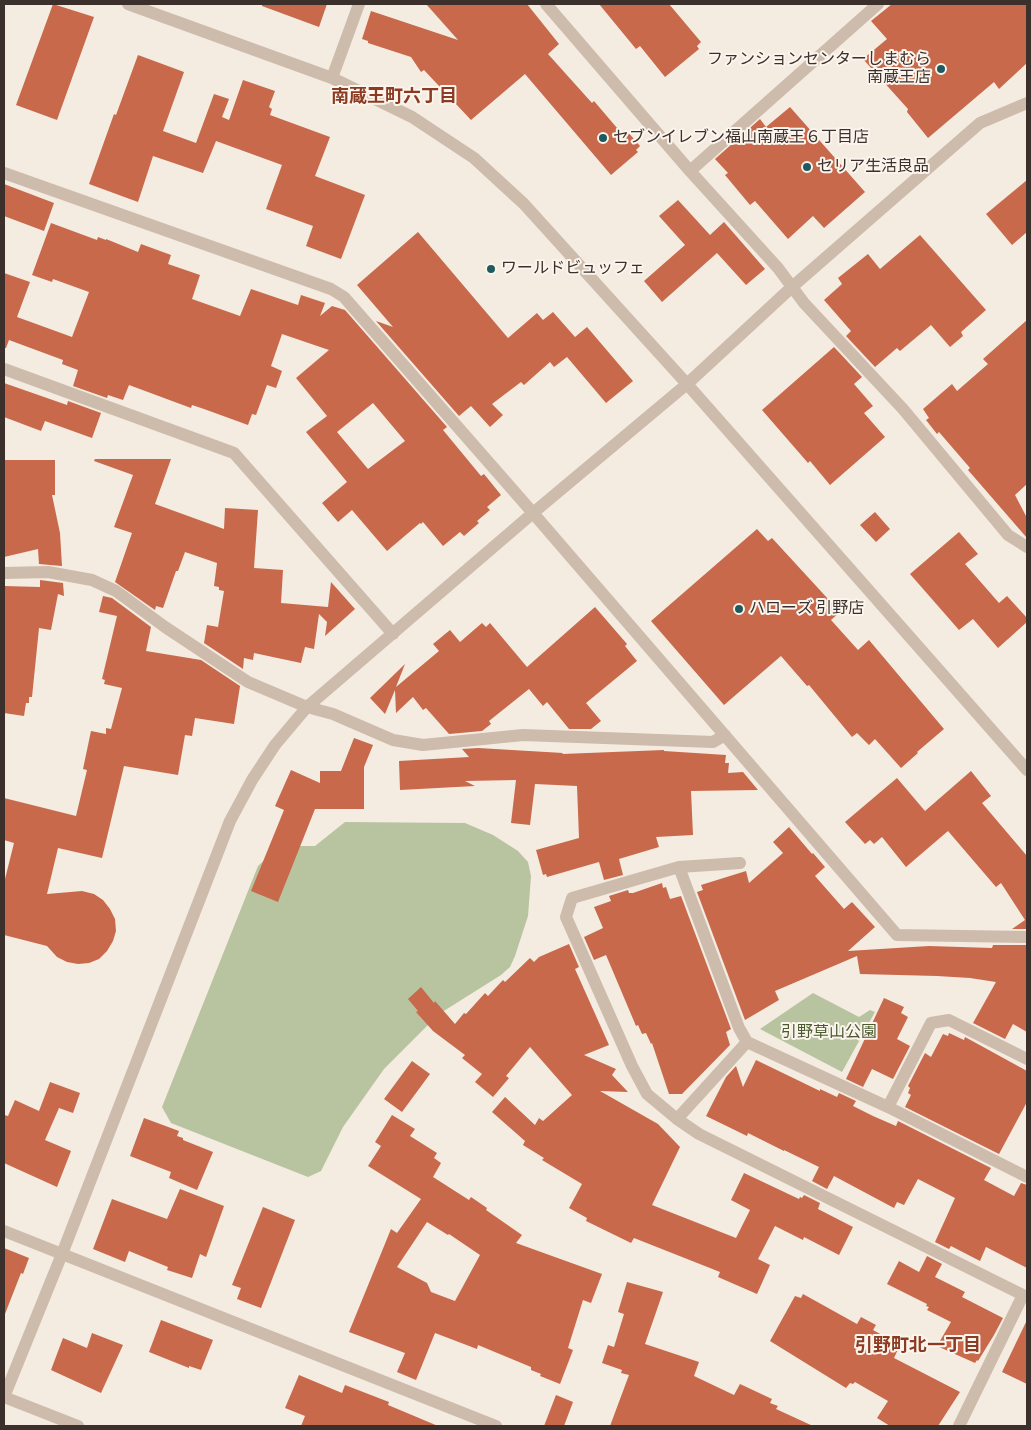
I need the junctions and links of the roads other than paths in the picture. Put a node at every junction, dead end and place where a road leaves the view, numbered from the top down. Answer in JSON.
{"nodes":[{"id":1,"x":128,"y":4,"type":"edge"},
{"id":2,"x":359,"y":4,"type":"edge"},
{"id":3,"x":546,"y":4,"type":"edge"},
{"id":4,"x":878,"y":4,"type":"edge"},
{"id":5,"x":332,"y":78,"type":"junction"},
{"id":6,"x":1027,"y":103,"type":"edge"},
{"id":7,"x":690,"y":171,"type":"junction"},
{"id":8,"x":4,"y":173,"type":"edge"},
{"id":9,"x":792,"y":287,"type":"junction"},
{"id":10,"x":4,"y":370,"type":"edge"},
{"id":11,"x":688,"y":384,"type":"junction"},
{"id":12,"x":533,"y":513,"type":"junction"},
{"id":13,"x":1027,"y":547,"type":"edge"},
{"id":14,"x":4,"y":573,"type":"edge"},
{"id":15,"x":393,"y":634,"type":"junction"},
{"id":16,"x":308,"y":707,"type":"junction"},
{"id":17,"x":725,"y":735,"type":"junction"},
{"id":18,"x":1027,"y":770,"type":"edge"},
{"id":19,"x":740,"y":863,"type":"dead end"},
{"id":20,"x":679,"y":867,"type":"junction"},
{"id":21,"x":1027,"y":937,"type":"edge"},
{"id":22,"x":747,"y":1042,"type":"junction"},
{"id":23,"x":1027,"y":1059,"type":"edge"},
{"id":24,"x":888,"y":1108,"type":"junction"},
{"id":25,"x":677,"y":1119,"type":"junction"},
{"id":26,"x":1027,"y":1177,"type":"edge"},
{"id":27,"x":4,"y":1231,"type":"edge"},
{"id":28,"x":62,"y":1254,"type":"junction"},
{"id":29,"x":1025,"y":1296,"type":"edge"},
{"id":30,"x":4,"y":1397,"type":"edge"},
{"id":31,"x":78,"y":1426,"type":"edge"},
{"id":32,"x":496,"y":1426,"type":"edge"},
{"id":33,"x":959,"y":1426,"type":"edge"}],
"edges":[{"from":1,"to":5,"type":"street"},
{"from":2,"to":5,"type":"street"},
{"from":3,"to":7,"type":"street"},
{"from":4,"to":7,"type":"street"},
{"from":5,"to":11,"type":"street"},
{"from":6,"to":9,"type":"street"},
{"from":7,"to":9,"type":"street"},
{"from":8,"to":12,"type":"street"},
{"from":9,"to":11,"type":"street"},
{"from":9,"to":13,"type":"street"},
{"from":10,"to":15,"type":"street"},
{"from":11,"to":12,"type":"street"},
{"from":11,"to":18,"type":"street"},
{"from":12,"to":15,"type":"street"},
{"from":12,"to":17,"type":"street"},
{"from":14,"to":16,"type":"street"},
{"from":15,"to":16,"type":"street"},
{"from":16,"to":17,"type":"street"},
{"from":16,"to":28,"type":"street"},
{"from":17,"to":21,"type":"street"},
{"from":19,"to":20,"type":"street"},
{"from":20,"to":22,"type":"street"},
{"from":20,"to":25,"type":"street"},
{"from":22,"to":24,"type":"street"},
{"from":22,"to":25,"type":"street"},
{"from":23,"to":24,"type":"street"},
{"from":24,"to":26,"type":"street"},
{"from":25,"to":29,"type":"street"},
{"from":27,"to":28,"type":"street"},
{"from":28,"to":30,"type":"street"},
{"from":28,"to":32,"type":"street"},
{"from":29,"to":33,"type":"street"},
{"from":30,"to":31,"type":"street"}]}
